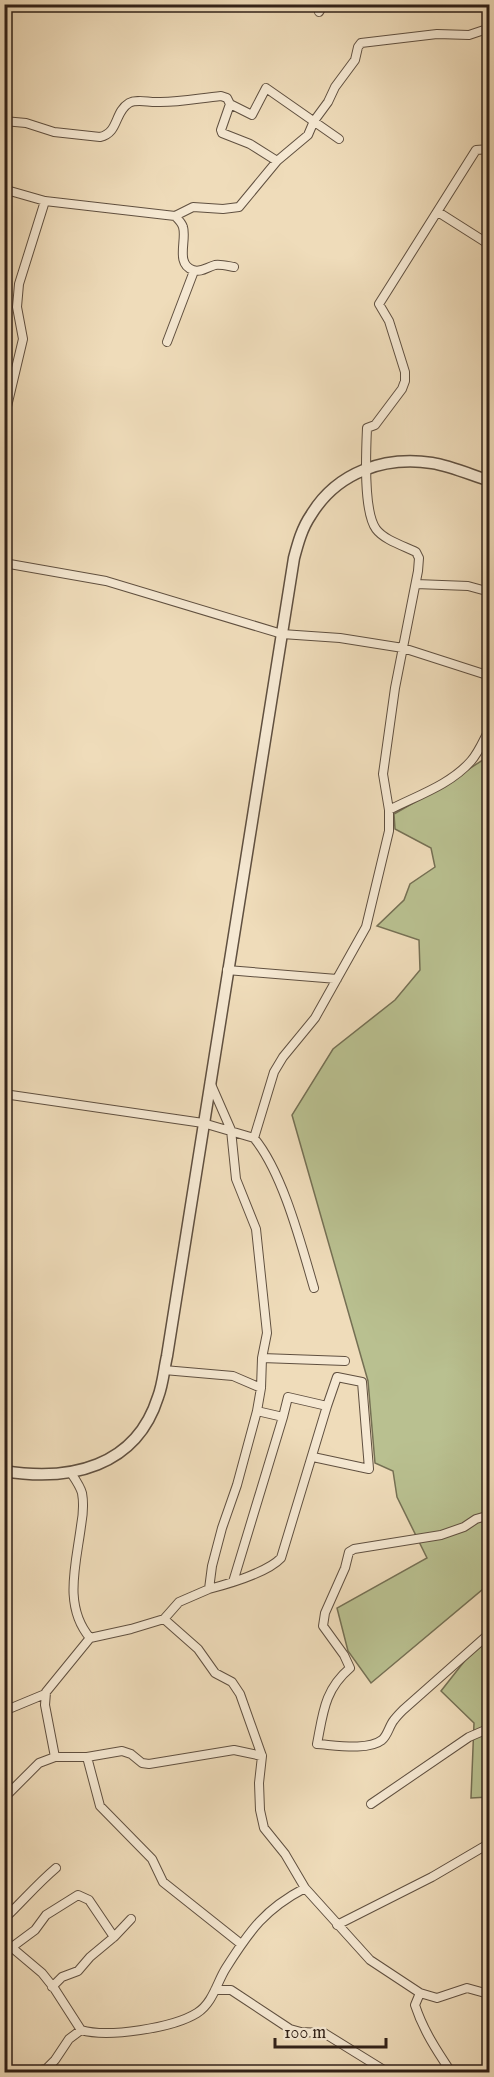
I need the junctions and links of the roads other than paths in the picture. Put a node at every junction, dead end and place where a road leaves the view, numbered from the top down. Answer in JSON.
{"nodes":[{"id":1,"x":489,"y":28,"type":"edge"},
{"id":2,"x":230,"y":104,"type":"junction"},
{"id":3,"x":4,"y":120,"type":"edge"},
{"id":4,"x":314,"y":121,"type":"junction"},
{"id":5,"x":339,"y":140,"type":"dead end"},
{"id":6,"x":489,"y":149,"type":"edge"},
{"id":7,"x":277,"y":161,"type":"junction"},
{"id":8,"x":4,"y":187,"type":"edge"},
{"id":9,"x":45,"y":201,"type":"junction"},
{"id":10,"x":438,"y":212,"type":"junction"},
{"id":11,"x":175,"y":216,"type":"junction"},
{"id":12,"x":489,"y":245,"type":"edge"},
{"id":13,"x":234,"y":267,"type":"dead end"},
{"id":14,"x":194,"y":271,"type":"junction"},
{"id":15,"x":167,"y":342,"type":"dead end"},
{"id":16,"x":4,"y":419,"type":"edge"},
{"id":17,"x":366,"y":468,"type":"junction"},
{"id":18,"x":489,"y":481,"type":"edge"},
{"id":19,"x":4,"y":563,"type":"edge"},
{"id":20,"x":416,"y":584,"type":"junction"},
{"id":21,"x":489,"y":592,"type":"edge"},
{"id":22,"x":282,"y":634,"type":"junction"},
{"id":23,"x":403,"y":648,"type":"junction"},
{"id":24,"x":489,"y":676,"type":"edge"},
{"id":25,"x":489,"y":728,"type":"edge"},
{"id":26,"x":389,"y":810,"type":"junction"},
{"id":27,"x":227,"y":970,"type":"junction"},
{"id":28,"x":337,"y":979,"type":"junction"},
{"id":29,"x":210,"y":1081,"type":"junction"},
{"id":30,"x":4,"y":1094,"type":"edge"},
{"id":31,"x":203,"y":1123,"type":"junction"},
{"id":32,"x":231,"y":1130,"type":"junction"},
{"id":33,"x":254,"y":1138,"type":"junction"},
{"id":34,"x":314,"y":1288,"type":"dead end"},
{"id":35,"x":262,"y":1358,"type":"junction"},
{"id":36,"x":345,"y":1360,"type":"dead end"},
{"id":37,"x":164,"y":1370,"type":"junction"},
{"id":38,"x":261,"y":1388,"type":"junction"},
{"id":39,"x":327,"y":1406,"type":"junction"},
{"id":40,"x":257,"y":1411,"type":"junction"},
{"id":41,"x":283,"y":1417,"type":"junction"},
{"id":42,"x":313,"y":1457,"type":"junction"},
{"id":43,"x":4,"y":1471,"type":"edge"},
{"id":44,"x":71,"y":1473,"type":"junction"},
{"id":45,"x":489,"y":1515,"type":"edge"},
{"id":46,"x":233,"y":1582,"type":"junction"},
{"id":47,"x":209,"y":1589,"type":"junction"},
{"id":48,"x":164,"y":1619,"type":"junction"},
{"id":49,"x":489,"y":1633,"type":"edge"},
{"id":50,"x":90,"y":1638,"type":"junction"},
{"id":51,"x":45,"y":1694,"type":"junction"},
{"id":52,"x":4,"y":1711,"type":"edge"},
{"id":53,"x":489,"y":1728,"type":"edge"},
{"id":54,"x":262,"y":1756,"type":"junction"},
{"id":55,"x":55,"y":1757,"type":"junction"},
{"id":56,"x":87,"y":1757,"type":"junction"},
{"id":57,"x":4,"y":1798,"type":"edge"},
{"id":58,"x":371,"y":1804,"type":"dead end"},
{"id":59,"x":489,"y":1843,"type":"edge"},
{"id":60,"x":56,"y":1868,"type":"dead end"},
{"id":61,"x":305,"y":1888,"type":"junction"},
{"id":62,"x":4,"y":1919,"type":"edge"},
{"id":63,"x":131,"y":1919,"type":"dead end"},
{"id":64,"x":337,"y":1925,"type":"junction"},
{"id":65,"x":114,"y":1937,"type":"junction"},
{"id":66,"x":241,"y":1944,"type":"junction"},
{"id":67,"x":7,"y":1948,"type":"edge"},
{"id":68,"x":52,"y":1987,"type":"junction"},
{"id":69,"x":215,"y":1990,"type":"junction"},
{"id":70,"x":489,"y":1992,"type":"edge"},
{"id":71,"x":420,"y":1994,"type":"junction"},
{"id":72,"x":81,"y":2030,"type":"junction"},
{"id":73,"x":32,"y":2073,"type":"edge"},
{"id":74,"x":387,"y":2073,"type":"edge"},
{"id":75,"x":451,"y":2073,"type":"edge"}],
"edges":[{"from":1,"to":4,"type":"street"},
{"from":2,"to":3,"type":"street"},
{"from":2,"to":4,"type":"street"},
{"from":2,"to":7,"type":"street"},
{"from":4,"to":5,"type":"street"},
{"from":4,"to":7,"type":"street"},
{"from":6,"to":10,"type":"street"},
{"from":7,"to":11,"type":"street"},
{"from":8,"to":9,"type":"street"},
{"from":9,"to":11,"type":"street"},
{"from":9,"to":16,"type":"street"},
{"from":10,"to":12,"type":"street"},
{"from":10,"to":17,"type":"street"},
{"from":11,"to":14,"type":"street"},
{"from":13,"to":14,"type":"street"},
{"from":14,"to":15,"type":"street"},
{"from":17,"to":18,"type":"street"},
{"from":17,"to":20,"type":"street"},
{"from":17,"to":22,"type":"street"},
{"from":19,"to":22,"type":"street"},
{"from":20,"to":21,"type":"street"},
{"from":20,"to":23,"type":"street"},
{"from":22,"to":23,"type":"street"},
{"from":22,"to":27,"type":"street"},
{"from":23,"to":24,"type":"street"},
{"from":23,"to":26,"type":"street"},
{"from":25,"to":26,"type":"street"},
{"from":26,"to":28,"type":"street"},
{"from":27,"to":28,"type":"street"},
{"from":27,"to":29,"type":"street"},
{"from":28,"to":33,"type":"street"},
{"from":29,"to":31,"type":"street"},
{"from":29,"to":32,"type":"street"},
{"from":30,"to":31,"type":"street"},
{"from":31,"to":32,"type":"street"},
{"from":31,"to":37,"type":"street"},
{"from":32,"to":33,"type":"street"},
{"from":32,"to":35,"type":"street"},
{"from":33,"to":34,"type":"street"},
{"from":35,"to":36,"type":"street"},
{"from":35,"to":38,"type":"street"},
{"from":37,"to":38,"type":"street"},
{"from":37,"to":44,"type":"street"},
{"from":38,"to":40,"type":"street"},
{"from":39,"to":41,"type":"street"},
{"from":39,"to":42,"type":"street"},
{"from":39,"to":42,"type":"street"},
{"from":40,"to":41,"type":"street"},
{"from":40,"to":47,"type":"street"},
{"from":41,"to":46,"type":"street"},
{"from":42,"to":46,"type":"street"},
{"from":43,"to":44,"type":"street"},
{"from":44,"to":50,"type":"street"},
{"from":45,"to":49,"type":"street"},
{"from":46,"to":47,"type":"street"},
{"from":47,"to":48,"type":"street"},
{"from":48,"to":50,"type":"street"},
{"from":48,"to":54,"type":"street"},
{"from":50,"to":51,"type":"street"},
{"from":51,"to":52,"type":"street"},
{"from":51,"to":55,"type":"street"},
{"from":53,"to":58,"type":"street"},
{"from":54,"to":56,"type":"street"},
{"from":54,"to":61,"type":"street"},
{"from":55,"to":56,"type":"street"},
{"from":55,"to":57,"type":"street"},
{"from":56,"to":66,"type":"street"},
{"from":59,"to":64,"type":"street"},
{"from":60,"to":62,"type":"street"},
{"from":61,"to":64,"type":"street"},
{"from":61,"to":66,"type":"street"},
{"from":63,"to":65,"type":"street"},
{"from":64,"to":71,"type":"street"},
{"from":65,"to":67,"type":"street"},
{"from":65,"to":68,"type":"street"},
{"from":66,"to":69,"type":"street"},
{"from":67,"to":68,"type":"street"},
{"from":68,"to":72,"type":"street"},
{"from":69,"to":72,"type":"street"},
{"from":69,"to":74,"type":"street"},
{"from":70,"to":71,"type":"street"},
{"from":71,"to":75,"type":"street"},
{"from":72,"to":73,"type":"street"}]}
